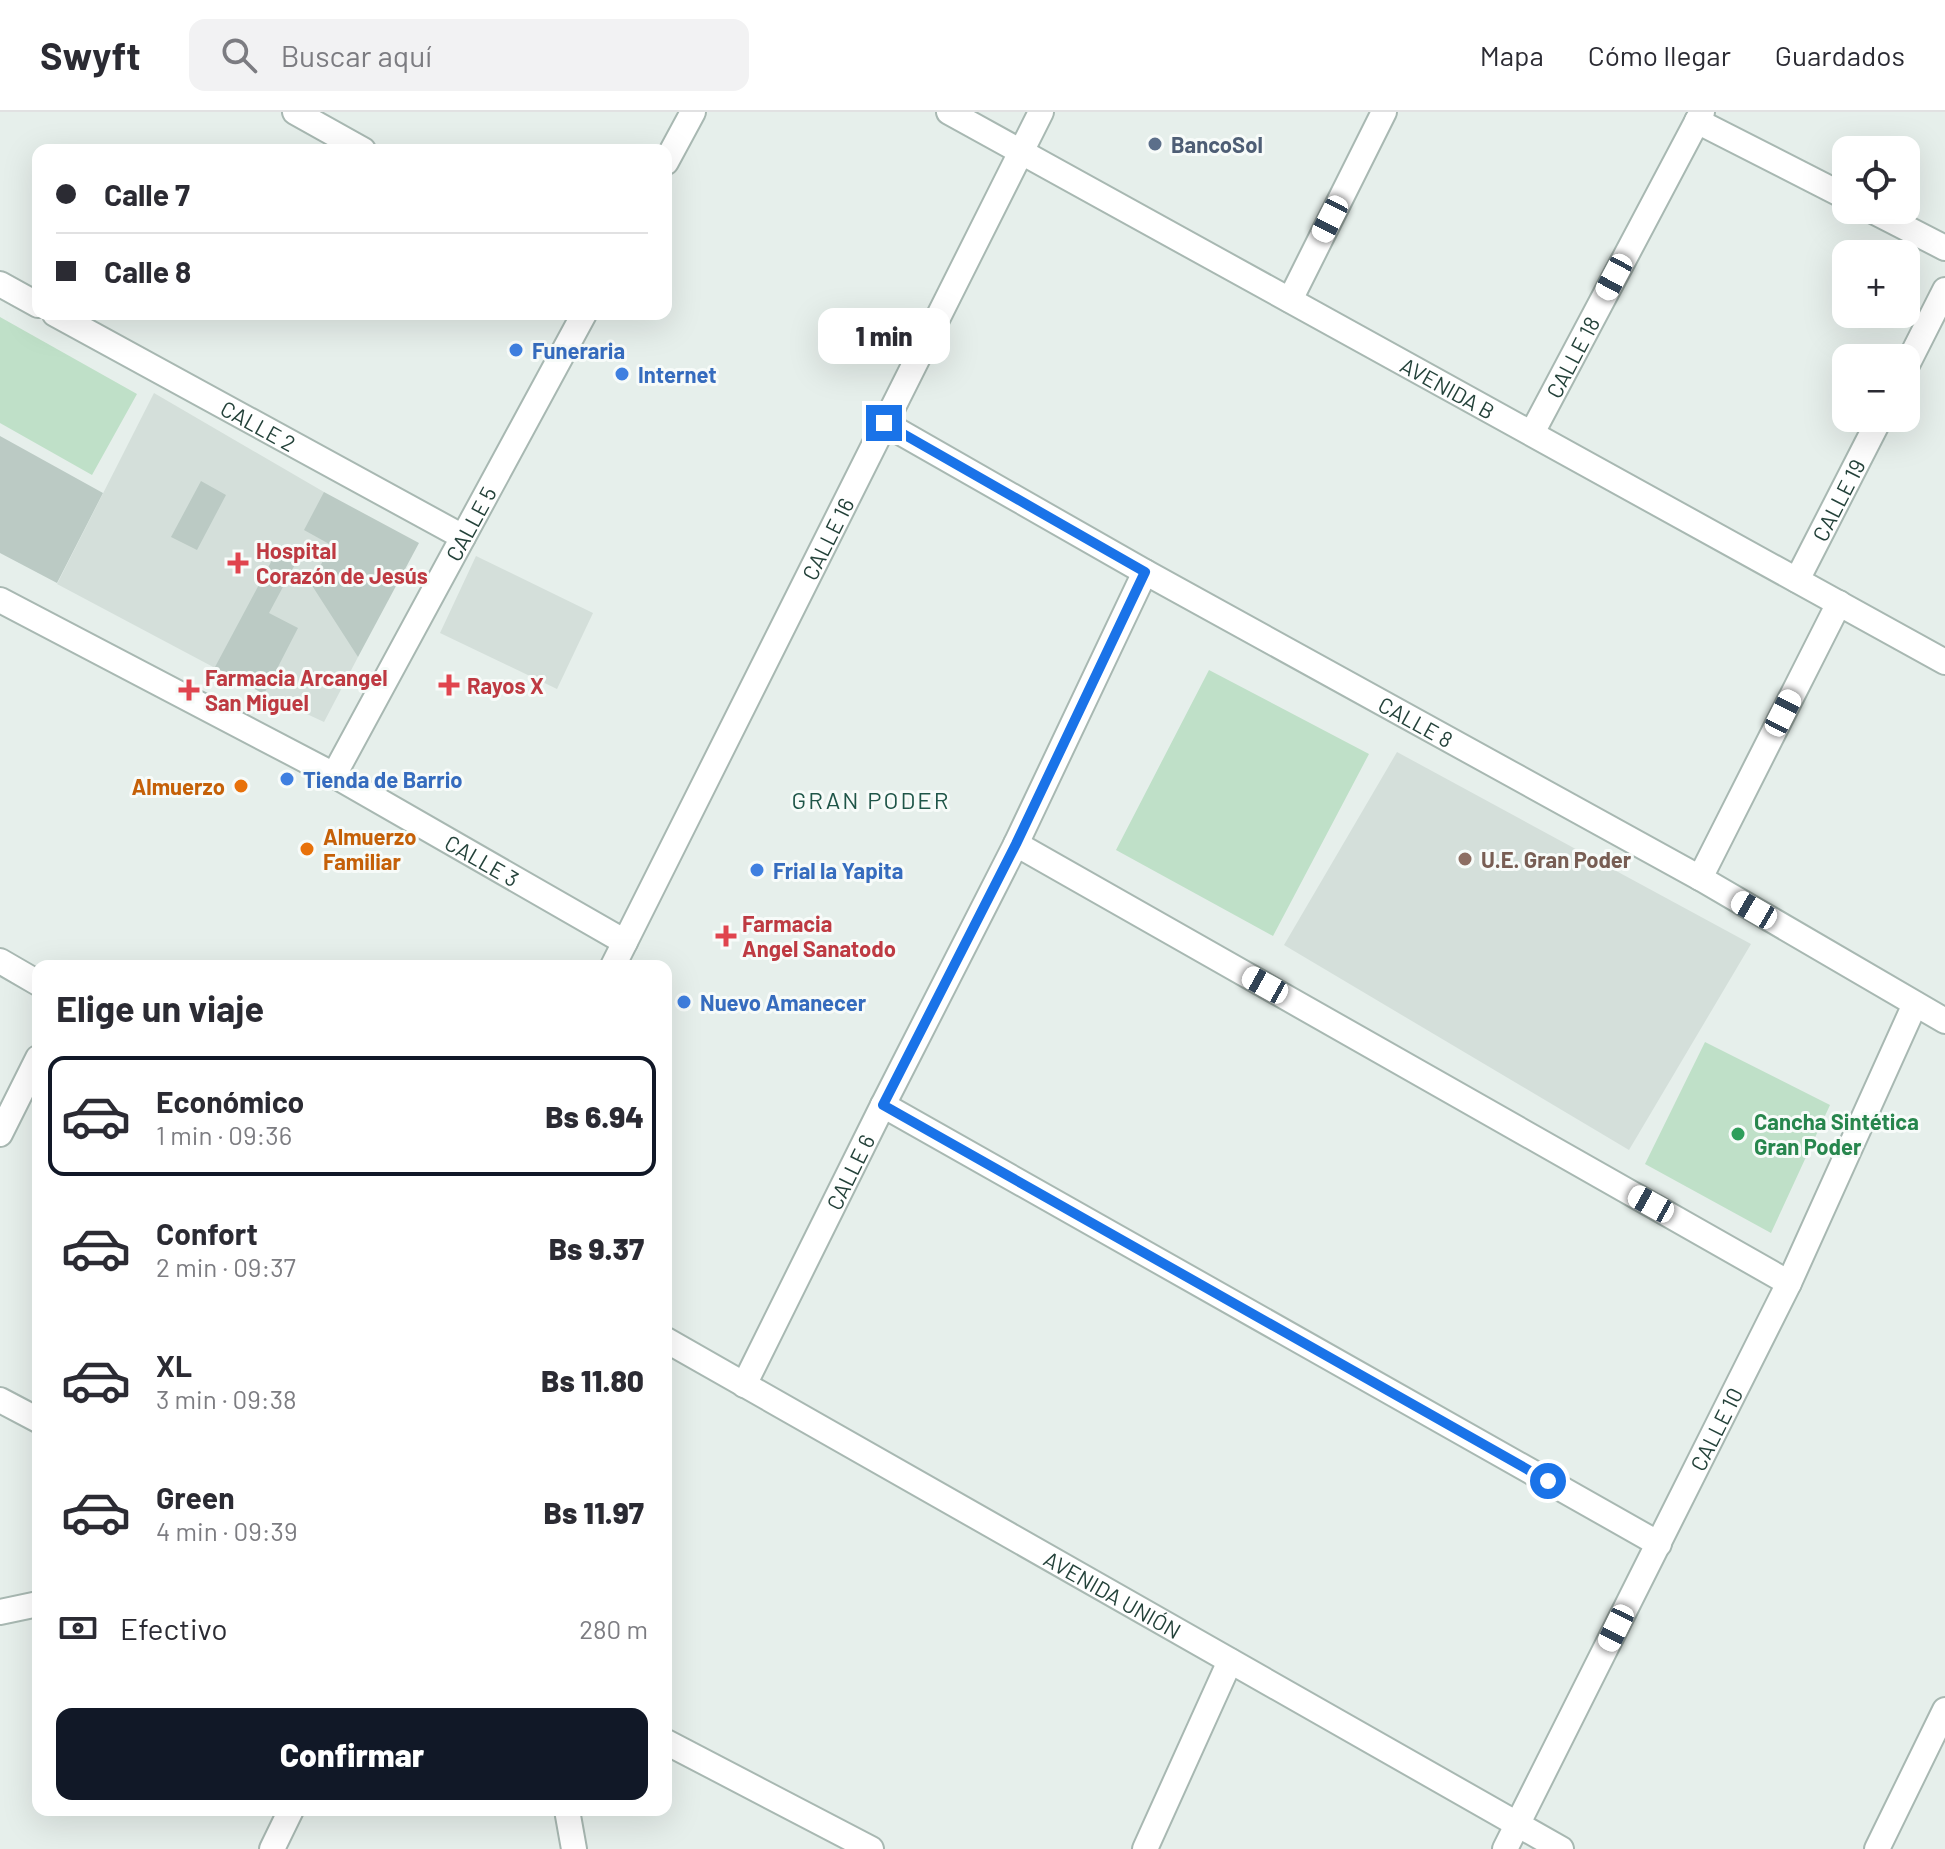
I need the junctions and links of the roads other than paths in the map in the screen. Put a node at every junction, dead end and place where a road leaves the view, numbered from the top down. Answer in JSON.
{"nodes":[{"id":1,"x":295,"y":112,"type":"edge"},
{"id":2,"x":693,"y":112,"type":"edge"},
{"id":3,"x":949,"y":112,"type":"edge"},
{"id":4,"x":1041,"y":112,"type":"edge"},
{"id":5,"x":1384,"y":112,"type":"edge"},
{"id":6,"x":1700,"y":117,"type":"edge"},
{"id":7,"x":352,"y":144,"type":"edge"},
{"id":8,"x":672,"y":151,"type":"edge"},
{"id":9,"x":1021,"y":152,"type":"junction"},
{"id":10,"x":1832,"y":189,"type":"edge"},
{"id":11,"x":1898,"y":224,"type":"edge"},
{"id":12,"x":1945,"y":248,"type":"edge"},
{"id":13,"x":0,"y":284,"type":"edge"},
{"id":14,"x":1945,"y":290,"type":"edge"},
{"id":15,"x":1290,"y":300,"type":"junction"},
{"id":16,"x":32,"y":302,"type":"edge"},
{"id":17,"x":66,"y":320,"type":"edge"},
{"id":18,"x":581,"y":320,"type":"edge"},
{"id":19,"x":1918,"y":344,"type":"edge"},
{"id":20,"x":884,"y":423,"type":"junction"},
{"id":21,"x":1873,"y":432,"type":"edge"},
{"id":22,"x":1532,"y":433,"type":"junction"},
{"id":23,"x":463,"y":537,"type":"junction"},
{"id":24,"x":1145,"y":572,"type":"junction"},
{"id":25,"x":1797,"y":580,"type":"junction"},
{"id":26,"x":0,"y":600,"type":"edge"},
{"id":27,"x":1839,"y":603,"type":"junction"},
{"id":28,"x":1945,"y":662,"type":"edge"},
{"id":29,"x":334,"y":775,"type":"junction"},
{"id":30,"x":1016,"y":844,"type":"junction"},
{"id":31,"x":1700,"y":878,"type":"junction"},
{"id":32,"x":625,"y":942,"type":"junction"},
{"id":33,"x":616,"y":960,"type":"edge"},
{"id":34,"x":0,"y":961,"type":"edge"},
{"id":35,"x":32,"y":980,"type":"edge"},
{"id":36,"x":1915,"y":1004,"type":"junction"},
{"id":37,"x":1945,"y":1021,"type":"edge"},
{"id":38,"x":32,"y":1070,"type":"edge"},
{"id":39,"x":883,"y":1105,"type":"junction"},
{"id":40,"x":0,"y":1134,"type":"edge"},
{"id":41,"x":1789,"y":1283,"type":"junction"},
{"id":42,"x":672,"y":1343,"type":"edge"},
{"id":43,"x":744,"y":1385,"type":"junction"},
{"id":44,"x":0,"y":1400,"type":"edge"},
{"id":45,"x":32,"y":1417,"type":"edge"},
{"id":46,"x":1659,"y":1544,"type":"junction"},
{"id":47,"x":32,"y":1605,"type":"edge"},
{"id":48,"x":0,"y":1612,"type":"edge"},
{"id":49,"x":1230,"y":1661,"type":"junction"},
{"id":50,"x":1945,"y":1710,"type":"edge"},
{"id":51,"x":672,"y":1745,"type":"edge"},
{"id":52,"x":288,"y":1816,"type":"edge"},
{"id":53,"x":568,"y":1816,"type":"edge"},
{"id":54,"x":1517,"y":1825,"type":"junction"},
{"id":55,"x":272,"y":1849,"type":"edge"},
{"id":56,"x":574,"y":1849,"type":"edge"},
{"id":57,"x":871,"y":1849,"type":"edge"},
{"id":58,"x":1145,"y":1849,"type":"edge"},
{"id":59,"x":1505,"y":1849,"type":"edge"},
{"id":60,"x":1561,"y":1849,"type":"edge"},
{"id":61,"x":1877,"y":1849,"type":"edge"}],
"edges":[{"from":1,"to":7,"type":"street"},
{"from":2,"to":8,"type":"street"},
{"from":3,"to":9,"type":"street","name":"AVENIDA B"},
{"from":4,"to":9,"type":"street","name":"CALLE 16"},
{"from":5,"to":15,"type":"street"},
{"from":6,"to":10,"type":"street"},
{"from":6,"to":22,"type":"street","name":"CALLE 18"},
{"from":9,"to":15,"type":"street","name":"AVENIDA B"},
{"from":9,"to":20,"type":"street","name":"CALLE 16"},
{"from":11,"to":12,"type":"street"},
{"from":13,"to":16,"type":"street"},
{"from":14,"to":19,"type":"street"},
{"from":15,"to":22,"type":"street","name":"AVENIDA B"},
{"from":17,"to":23,"type":"street","name":"CALLE 2"},
{"from":18,"to":23,"type":"street","name":"CALLE 5"},
{"from":20,"to":24,"type":"street","name":"CALLE 8"},
{"from":20,"to":32,"type":"street","name":"CALLE 16"},
{"from":21,"to":25,"type":"street","name":"CALLE 19"},
{"from":22,"to":25,"type":"street","name":"AVENIDA B"},
{"from":23,"to":29,"type":"street","name":"CALLE 5"},
{"from":24,"to":30,"type":"street","name":"CALLE 6"},
{"from":24,"to":31,"type":"street","name":"CALLE 8"},
{"from":25,"to":27,"type":"street","name":"AVENIDA B"},
{"from":26,"to":29,"type":"street","name":"CALLE 3"},
{"from":27,"to":28,"type":"street","name":"AVENIDA B"},
{"from":27,"to":31,"type":"street"},
{"from":29,"to":32,"type":"street","name":"CALLE 3"},
{"from":30,"to":39,"type":"street","name":"CALLE 6"},
{"from":30,"to":41,"type":"street"},
{"from":31,"to":36,"type":"street","name":"CALLE 8"},
{"from":32,"to":33,"type":"street","name":"CALLE 16"},
{"from":34,"to":35,"type":"street"},
{"from":36,"to":37,"type":"street","name":"CALLE 8"},
{"from":36,"to":41,"type":"street","name":"CALLE 10"},
{"from":38,"to":40,"type":"street"},
{"from":39,"to":43,"type":"street","name":"CALLE 6"},
{"from":39,"to":46,"type":"street"},
{"from":41,"to":46,"type":"street","name":"CALLE 10"},
{"from":42,"to":43,"type":"street","name":"AVENIDA UNIÓN"},
{"from":43,"to":49,"type":"street","name":"AVENIDA UNIÓN"},
{"from":44,"to":45,"type":"street"},
{"from":46,"to":54,"type":"street","name":"CALLE 10"},
{"from":47,"to":48,"type":"street"},
{"from":49,"to":54,"type":"street","name":"AVENIDA UNIÓN"},
{"from":49,"to":58,"type":"street"},
{"from":50,"to":61,"type":"street"},
{"from":51,"to":57,"type":"street"},
{"from":52,"to":55,"type":"street"},
{"from":53,"to":56,"type":"street"},
{"from":54,"to":59,"type":"street","name":"CALLE 10"},
{"from":54,"to":60,"type":"street","name":"AVENIDA UNIÓN"}]}
